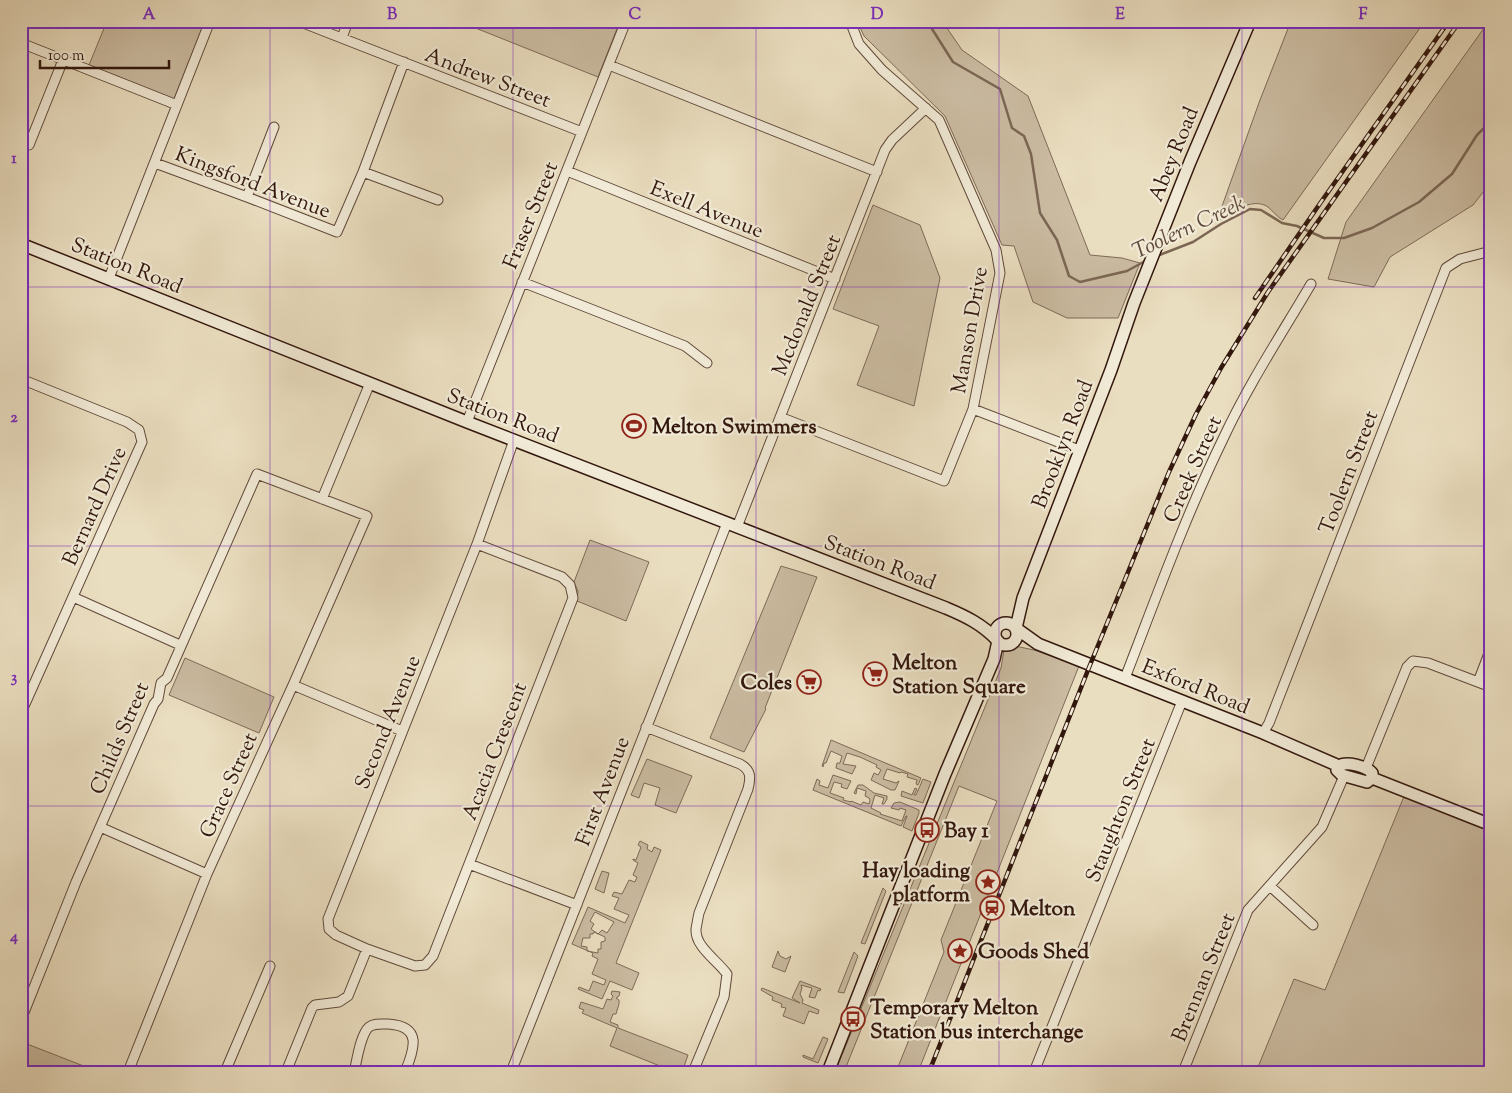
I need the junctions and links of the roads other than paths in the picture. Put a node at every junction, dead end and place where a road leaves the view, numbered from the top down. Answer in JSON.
{"nodes":[{"id":1,"x":210,"y":21,"type":"edge"},
{"id":2,"x":298,"y":21,"type":"edge"},
{"id":3,"x":348,"y":21,"type":"edge"},
{"id":4,"x":626,"y":21,"type":"edge"},
{"id":5,"x":850,"y":21,"type":"edge"},
{"id":6,"x":1250,"y":21,"type":"edge"},
{"id":7,"x":342,"y":38,"type":"junction"},
{"id":8,"x":21,"y":43,"type":"edge"},
{"id":9,"x":63,"y":60,"type":"junction"},
{"id":10,"x":404,"y":62,"type":"junction"},
{"id":11,"x":609,"y":65,"type":"junction"},
{"id":12,"x":177,"y":104,"type":"junction"},
{"id":13,"x":926,"y":108,"type":"junction"},
{"id":14,"x":274,"y":127,"type":"dead end"},
{"id":15,"x":582,"y":132,"type":"junction"},
{"id":16,"x":29,"y":145,"type":"dead end"},
{"id":17,"x":155,"y":163,"type":"junction"},
{"id":18,"x":566,"y":171,"type":"junction"},
{"id":19,"x":363,"y":172,"type":"junction"},
{"id":20,"x":877,"y":172,"type":"junction"},
{"id":21,"x":248,"y":197,"type":"junction"},
{"id":22,"x":438,"y":200,"type":"dead end"},
{"id":23,"x":21,"y":244,"type":"edge"},
{"id":24,"x":1491,"y":250,"type":"edge"},
{"id":25,"x":109,"y":278,"type":"junction"},
{"id":26,"x":835,"y":279,"type":"junction"},
{"id":27,"x":522,"y":282,"type":"junction"},
{"id":28,"x":1311,"y":284,"type":"dead end"},
{"id":29,"x":1134,"y":303,"type":"joint"},
{"id":30,"x":707,"y":363,"type":"dead end"},
{"id":31,"x":21,"y":379,"type":"edge"},
{"id":32,"x":370,"y":382,"type":"junction"},
{"id":33,"x":973,"y":409,"type":"junction"},
{"id":34,"x":780,"y":417,"type":"junction"},
{"id":35,"x":467,"y":422,"type":"junction"},
{"id":36,"x":514,"y":440,"type":"junction"},
{"id":37,"x":1079,"y":450,"type":"junction"},
{"id":38,"x":322,"y":498,"type":"junction"},
{"id":39,"x":732,"y":525,"type":"junction"},
{"id":40,"x":477,"y":544,"type":"junction"},
{"id":41,"x":73,"y":597,"type":"junction"},
{"id":42,"x":972,"y":619,"type":"junction"},
{"id":43,"x":1010,"y":625,"type":"junction"},
{"id":44,"x":1003,"y":642,"type":"junction"},
{"id":45,"x":1038,"y":644,"type":"junction"},
{"id":46,"x":180,"y":645,"type":"junction"},
{"id":47,"x":1491,"y":648,"type":"edge"},
{"id":48,"x":1125,"y":678,"type":"junction"},
{"id":49,"x":1478,"y":682,"type":"junction"},
{"id":50,"x":293,"y":685,"type":"junction"},
{"id":51,"x":1491,"y":687,"type":"edge"},
{"id":52,"x":1182,"y":701,"type":"junction"},
{"id":53,"x":21,"y":713,"type":"edge"},
{"id":54,"x":646,"y":727,"type":"junction"},
{"id":55,"x":402,"y":731,"type":"junction"},
{"id":56,"x":1263,"y":733,"type":"junction"},
{"id":57,"x":1339,"y":766,"type":"junction"},
{"id":58,"x":1369,"y":773,"type":"junction"},
{"id":59,"x":1344,"y":776,"type":"junction"},
{"id":60,"x":1491,"y":825,"type":"edge"},
{"id":61,"x":100,"y":827,"type":"junction"},
{"id":62,"x":469,"y":864,"type":"junction"},
{"id":63,"x":207,"y":874,"type":"junction"},
{"id":64,"x":1270,"y":886,"type":"junction"},
{"id":65,"x":577,"y":906,"type":"junction"},
{"id":66,"x":1314,"y":925,"type":"dead end"},
{"id":67,"x":367,"y":949,"type":"junction"},
{"id":68,"x":270,"y":966,"type":"dead end"},
{"id":69,"x":21,"y":1020,"type":"edge"},
{"id":70,"x":128,"y":1072,"type":"edge"},
{"id":71,"x":225,"y":1072,"type":"edge"},
{"id":72,"x":286,"y":1072,"type":"edge"},
{"id":73,"x":354,"y":1072,"type":"edge"},
{"id":74,"x":405,"y":1072,"type":"edge"},
{"id":75,"x":511,"y":1072,"type":"edge"},
{"id":76,"x":693,"y":1072,"type":"edge"},
{"id":77,"x":828,"y":1072,"type":"edge"},
{"id":78,"x":1034,"y":1072,"type":"edge"},
{"id":79,"x":1183,"y":1072,"type":"edge"}],
"edges":[{"from":1,"to":12,"type":"street"},
{"from":2,"to":7,"type":"street","name":"Andrew Street"},
{"from":3,"to":7,"type":"street"},
{"from":4,"to":11,"type":"street","name":"Fraser Street"},
{"from":5,"to":13,"type":"street","name":"Manson Drive"},
{"from":6,"to":29,"type":"street","name":"Abey Road"},
{"from":7,"to":10,"type":"street","name":"Andrew Street"},
{"from":8,"to":9,"type":"street"},
{"from":9,"to":12,"type":"street"},
{"from":9,"to":16,"type":"street"},
{"from":10,"to":15,"type":"street","name":"Andrew Street"},
{"from":10,"to":19,"type":"street","name":"Kingsford Avenue"},
{"from":11,"to":15,"type":"street","name":"Fraser Street"},
{"from":11,"to":20,"type":"street"},
{"from":12,"to":17,"type":"street"},
{"from":13,"to":20,"type":"street","name":"Mcdonald Street"},
{"from":13,"to":33,"type":"street","name":"Manson Drive"},
{"from":14,"to":21,"type":"street"},
{"from":15,"to":18,"type":"street","name":"Fraser Street"},
{"from":17,"to":21,"type":"street","name":"Kingsford Avenue"},
{"from":17,"to":25,"type":"street"},
{"from":18,"to":26,"type":"street","name":"Exell Avenue"},
{"from":18,"to":27,"type":"street","name":"Fraser Street"},
{"from":19,"to":21,"type":"street","name":"Kingsford Avenue"},
{"from":19,"to":22,"type":"street"},
{"from":20,"to":26,"type":"street","name":"Mcdonald Street"},
{"from":23,"to":25,"type":"street","name":"Station Road"},
{"from":24,"to":56,"type":"street","name":"Toolern Street"},
{"from":25,"to":32,"type":"street","name":"Station Road"},
{"from":26,"to":34,"type":"street","name":"Mcdonald Street"},
{"from":27,"to":30,"type":"street"},
{"from":27,"to":35,"type":"street","name":"Fraser Street"},
{"from":28,"to":48,"type":"street","name":"Creek Street"},
{"from":29,"to":37,"type":"street","name":"Brooklyn Road"},
{"from":31,"to":41,"type":"street","name":"Bernard Drive"},
{"from":32,"to":35,"type":"street","name":"Station Road"},
{"from":32,"to":38,"type":"street"},
{"from":33,"to":34,"type":"street","name":"Manson Drive"},
{"from":33,"to":37,"type":"street"},
{"from":34,"to":39,"type":"street","name":"Mcdonald Street"},
{"from":35,"to":36,"type":"street","name":"Station Road"},
{"from":36,"to":39,"type":"street","name":"Station Road"},
{"from":36,"to":40,"type":"street","name":"Second Avenue"},
{"from":37,"to":43,"type":"street","name":"Brooklyn Road"},
{"from":38,"to":46,"type":"street","name":"Childs Street"},
{"from":38,"to":50,"type":"street","name":"Grace Street"},
{"from":39,"to":42,"type":"street","name":"Station Road"},
{"from":39,"to":54,"type":"street","name":"First Avenue"},
{"from":40,"to":55,"type":"street","name":"Second Avenue"},
{"from":40,"to":62,"type":"street","name":"Acacia Crescent"},
{"from":41,"to":46,"type":"street"},
{"from":41,"to":53,"type":"street","name":"Bernard Drive"},
{"from":42,"to":43,"type":"street","name":"Station Road"},
{"from":42,"to":44,"type":"street","name":"Station Road"},
{"from":43,"to":44,"type":"street"},
{"from":43,"to":44,"type":"street"},
{"from":43,"to":45,"type":"street","name":"Exford Road"},
{"from":44,"to":45,"type":"street","name":"Exford Road"},
{"from":44,"to":77,"type":"street"},
{"from":45,"to":48,"type":"street","name":"Exford Road"},
{"from":46,"to":61,"type":"street","name":"Childs Street"},
{"from":47,"to":49,"type":"street"},
{"from":48,"to":52,"type":"street","name":"Exford Road"},
{"from":49,"to":51,"type":"street"},
{"from":49,"to":58,"type":"street"},
{"from":50,"to":55,"type":"street"},
{"from":50,"to":63,"type":"street","name":"Grace Street"},
{"from":52,"to":56,"type":"street","name":"Exford Road"},
{"from":52,"to":78,"type":"street","name":"Staughton Street"},
{"from":54,"to":65,"type":"street","name":"First Avenue"},
{"from":54,"to":76,"type":"street"},
{"from":55,"to":67,"type":"street","name":"Second Avenue"},
{"from":56,"to":57,"type":"street","name":"Exford Road"},
{"from":57,"to":58,"type":"street","name":"Exford Road"},
{"from":57,"to":59,"type":"street"},
{"from":58,"to":59,"type":"street","name":"Exford Road"},
{"from":58,"to":60,"type":"street","name":"Exford Road"},
{"from":59,"to":64,"type":"street","name":"Brennan Street"},
{"from":61,"to":63,"type":"street"},
{"from":61,"to":69,"type":"street","name":"Childs Street"},
{"from":62,"to":65,"type":"street"},
{"from":62,"to":67,"type":"street","name":"Acacia Crescent"},
{"from":63,"to":70,"type":"street","name":"Grace Street"},
{"from":64,"to":66,"type":"street"},
{"from":64,"to":79,"type":"street","name":"Brennan Street"},
{"from":65,"to":75,"type":"street","name":"First Avenue"},
{"from":67,"to":72,"type":"street"},
{"from":68,"to":71,"type":"street"},
{"from":73,"to":74,"type":"street"}]}
